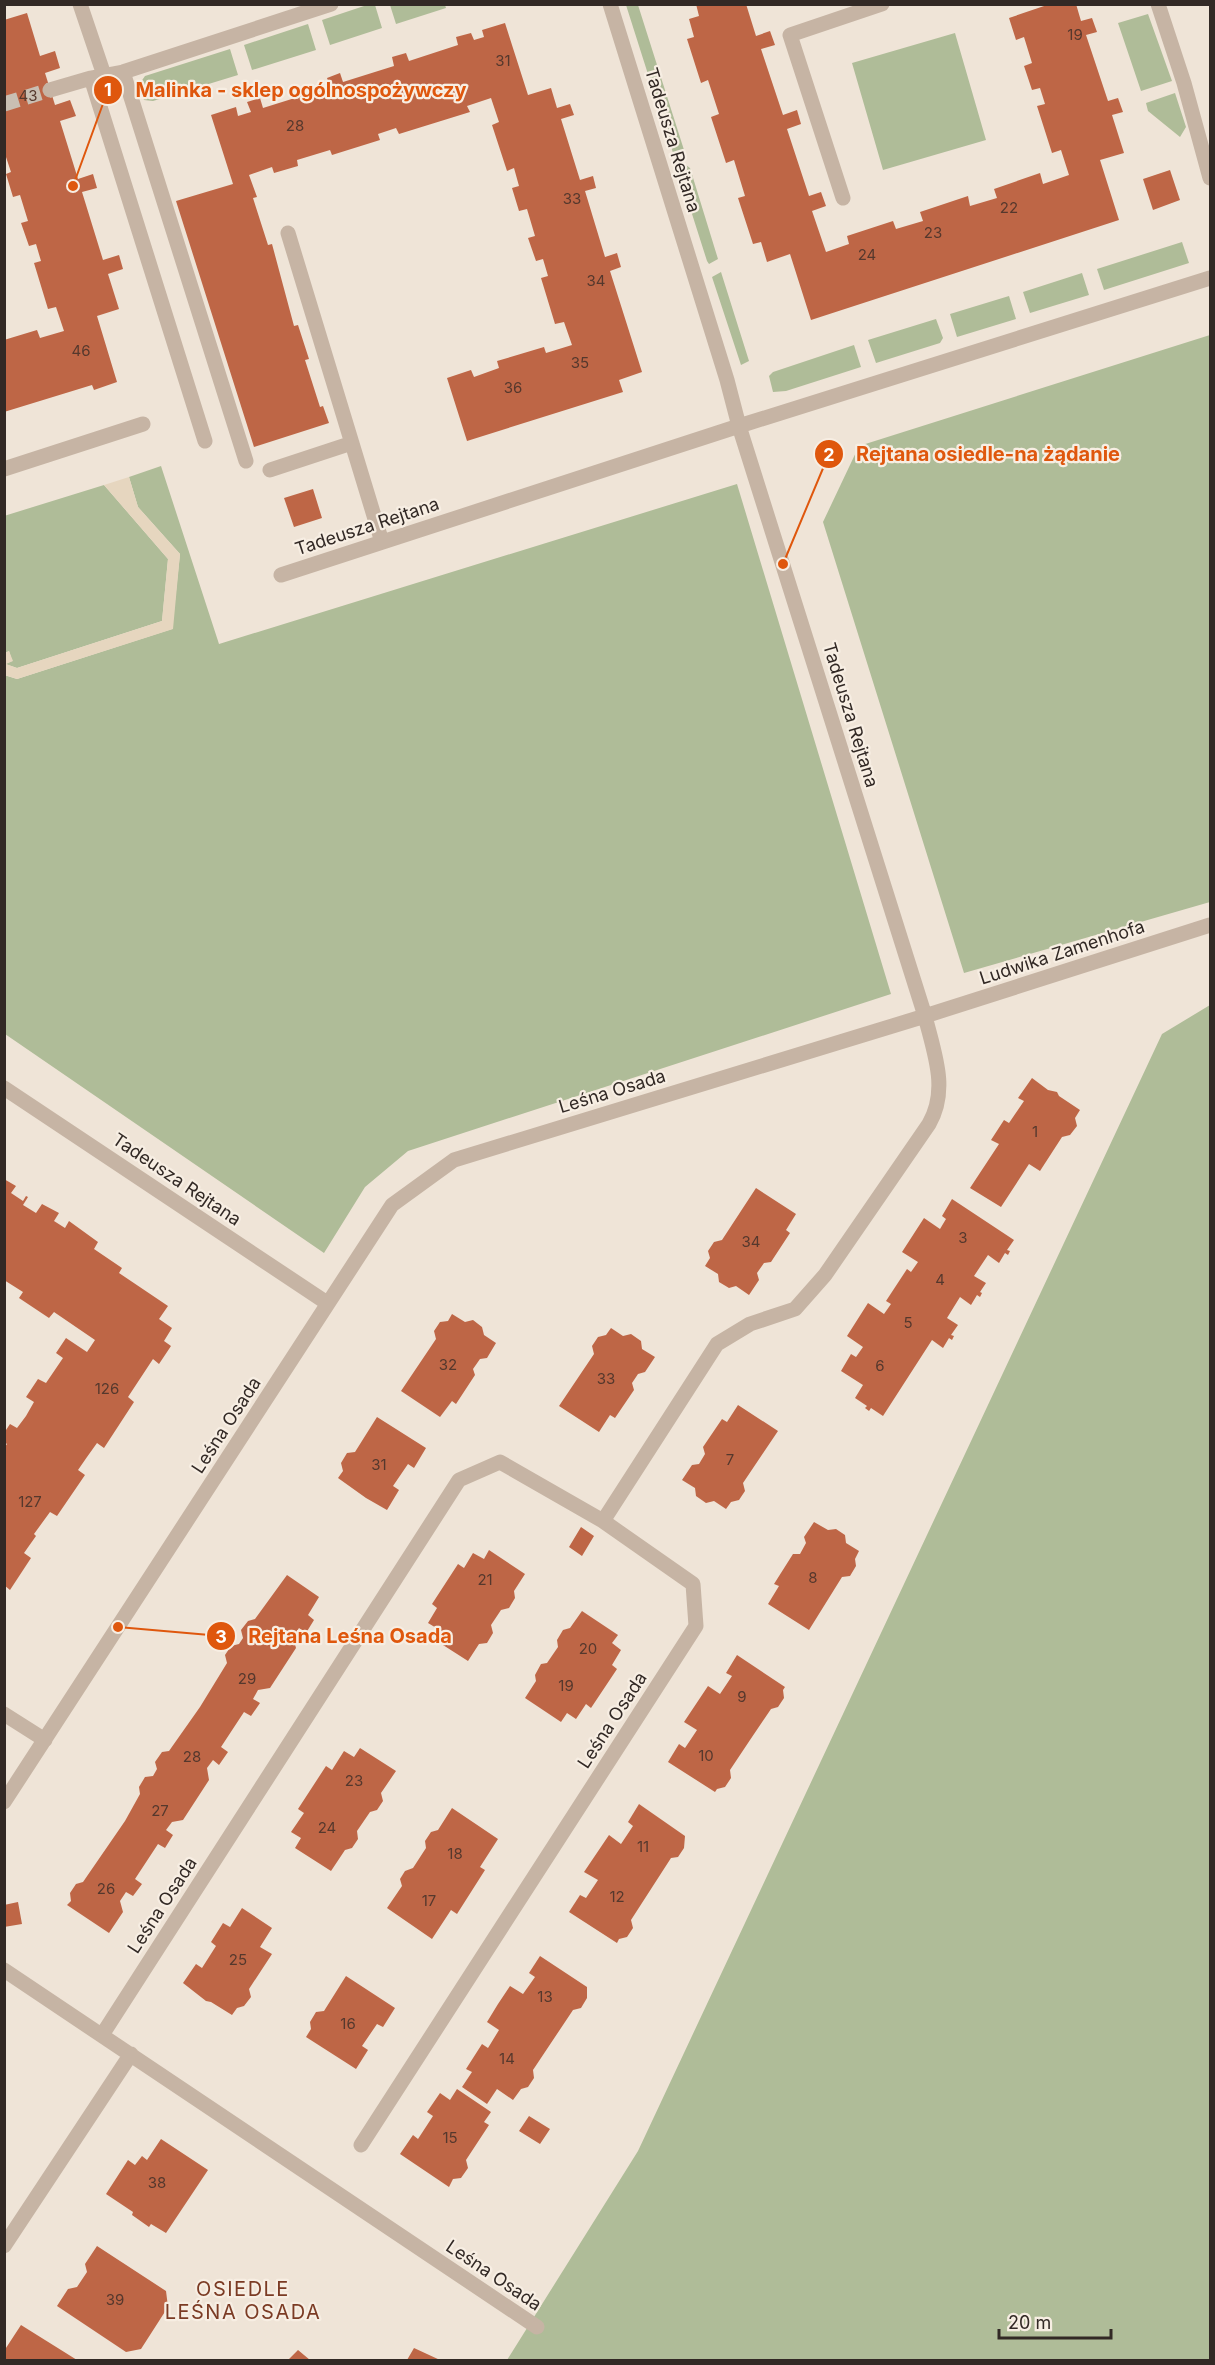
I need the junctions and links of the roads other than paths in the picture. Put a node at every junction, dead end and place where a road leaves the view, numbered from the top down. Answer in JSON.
{"nodes":[{"id":1,"x":80,"y":4,"type":"edge"},
{"id":2,"x":331,"y":4,"type":"edge"},
{"id":3,"x":610,"y":4,"type":"edge"},
{"id":4,"x":882,"y":4,"type":"edge"},
{"id":5,"x":1158,"y":4,"type":"edge"},
{"id":6,"x":123,"y":72,"type":"junction"},
{"id":7,"x":97,"y":77,"type":"junction"},
{"id":8,"x":50,"y":90,"type":"tunnel mouth"},
{"id":9,"x":1210,"y":178,"type":"edge"},
{"id":10,"x":843,"y":198,"type":"dead end"},
{"id":11,"x":288,"y":233,"type":"dead end"},
{"id":12,"x":1210,"y":278,"type":"edge"},
{"id":13,"x":143,"y":424,"type":"dead end"},
{"id":14,"x":739,"y":426,"type":"junction"},
{"id":15,"x":205,"y":441,"type":"dead end"},
{"id":16,"x":352,"y":443,"type":"junction"},
{"id":17,"x":246,"y":461,"type":"dead end"},
{"id":18,"x":4,"y":469,"type":"edge"},
{"id":19,"x":270,"y":470,"type":"dead end"},
{"id":20,"x":382,"y":542,"type":"junction"},
{"id":21,"x":280,"y":575,"type":"dead end"},
{"id":22,"x":1210,"y":925,"type":"edge"},
{"id":23,"x":925,"y":1016,"type":"junction"},
{"id":24,"x":4,"y":1088,"type":"edge"},
{"id":25,"x":327,"y":1303,"type":"junction"},
{"id":26,"x":603,"y":1521,"type":"junction"},
{"id":27,"x":4,"y":1714,"type":"edge"},
{"id":28,"x":45,"y":1740,"type":"junction"},
{"id":29,"x":4,"y":1802,"type":"edge"},
{"id":30,"x":4,"y":1970,"type":"edge"},
{"id":31,"x":102,"y":2035,"type":"junction"},
{"id":32,"x":131,"y":2054,"type":"junction"},
{"id":33,"x":362,"y":2145,"type":"dead end"},
{"id":34,"x":4,"y":2246,"type":"edge"},
{"id":35,"x":537,"y":2327,"type":"dead end"}],
"edges":[{"from":1,"to":7,"type":"street"},
{"from":2,"to":6,"type":"street"},
{"from":3,"to":14,"type":"street","name":"Tadeusza Rejtana"},
{"from":4,"to":10,"type":"street"},
{"from":5,"to":9,"type":"street"},
{"from":6,"to":7,"type":"street"},
{"from":6,"to":17,"type":"street"},
{"from":7,"to":8,"type":"street"},
{"from":7,"to":15,"type":"street"},
{"from":11,"to":16,"type":"street"},
{"from":12,"to":14,"type":"street"},
{"from":13,"to":18,"type":"street"},
{"from":14,"to":20,"type":"street","name":"Tadeusza Rejtana"},
{"from":14,"to":23,"type":"street","name":"Tadeusza Rejtana"},
{"from":16,"to":19,"type":"street"},
{"from":16,"to":20,"type":"street"},
{"from":20,"to":21,"type":"street","name":"Tadeusza Rejtana"},
{"from":22,"to":23,"type":"street","name":"Ludwika Zamenhofa"},
{"from":23,"to":25,"type":"street","name":"Leśna Osada"},
{"from":23,"to":26,"type":"street"},
{"from":24,"to":25,"type":"street","name":"Tadeusza Rejtana"},
{"from":25,"to":28,"type":"street","name":"Leśna Osada"},
{"from":26,"to":31,"type":"street","name":"Leśna Osada"},
{"from":26,"to":33,"type":"street","name":"Leśna Osada"},
{"from":27,"to":28,"type":"street"},
{"from":28,"to":29,"type":"street","name":"Leśna Osada"},
{"from":30,"to":31,"type":"street","name":"Leśna Osada"},
{"from":31,"to":32,"type":"street","name":"Leśna Osada"},
{"from":32,"to":34,"type":"street"},
{"from":32,"to":35,"type":"street","name":"Leśna Osada"}]}
